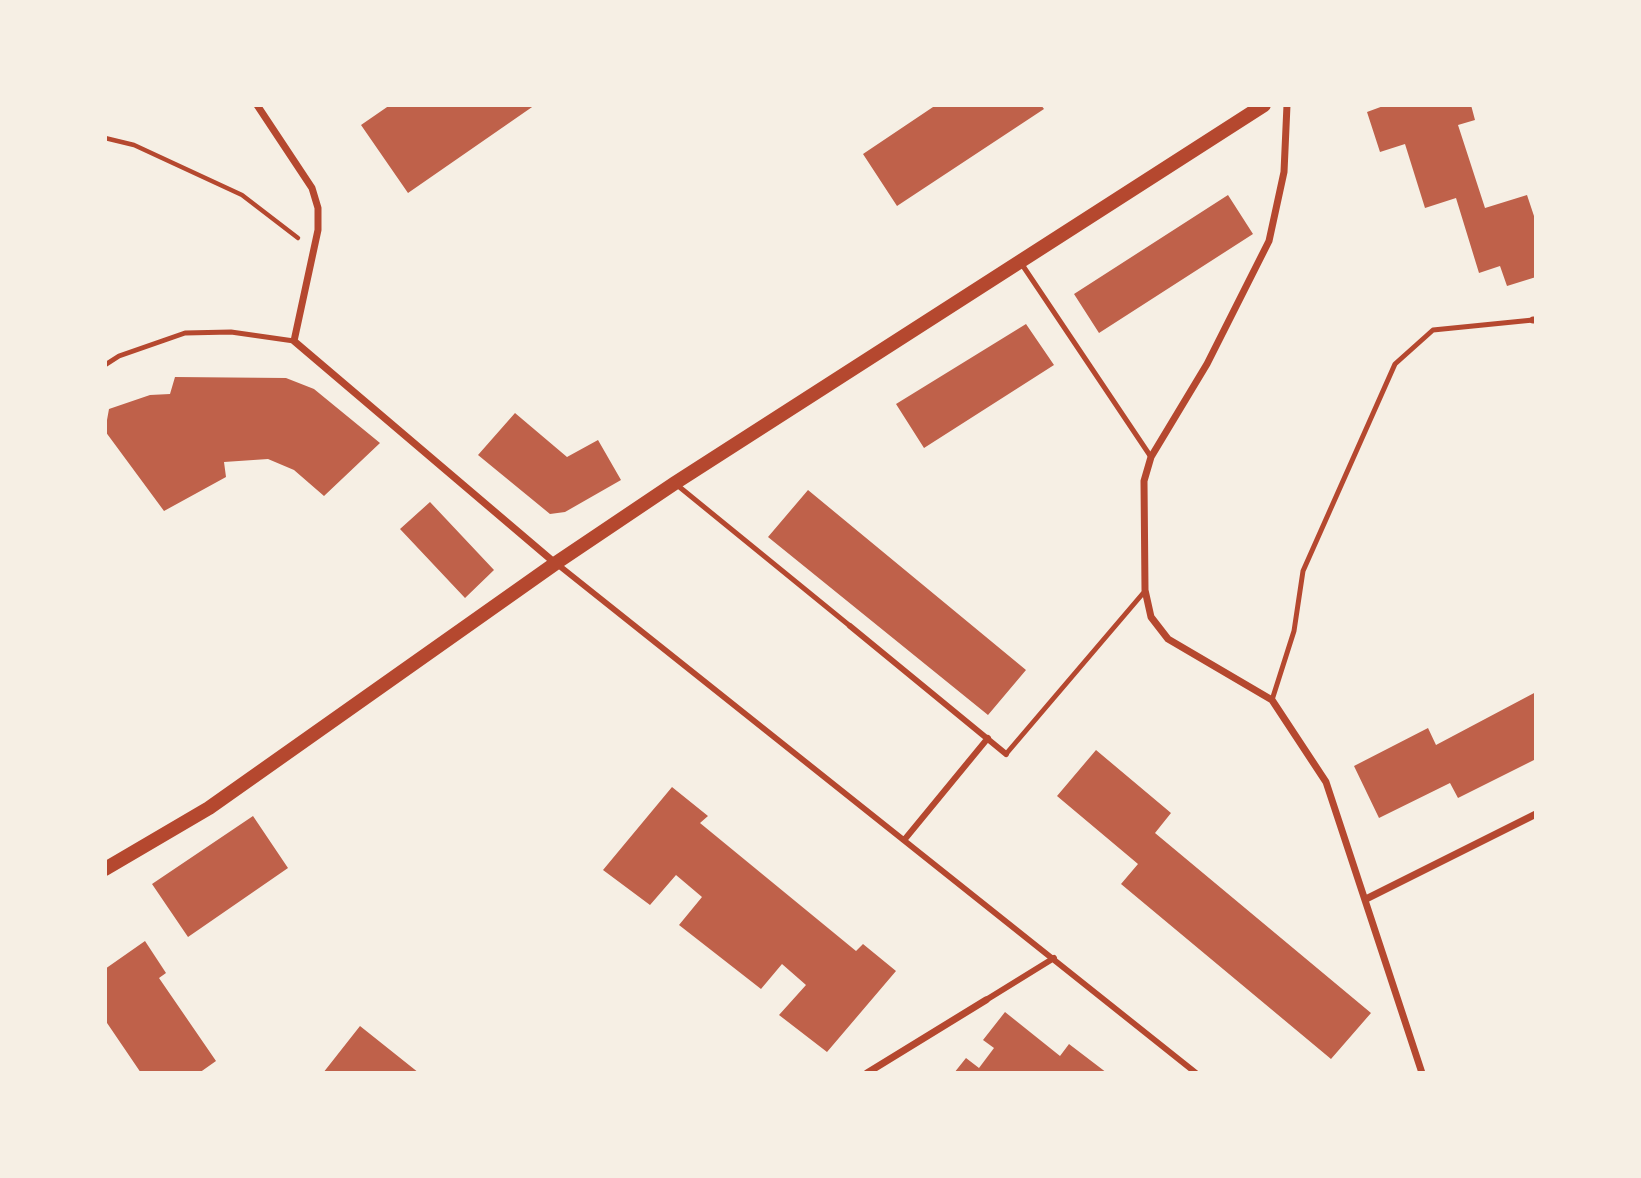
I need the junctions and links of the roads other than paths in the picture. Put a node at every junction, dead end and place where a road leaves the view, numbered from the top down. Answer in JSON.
{"nodes":[{"id":1,"x":257,"y":105,"type":"edge"},
{"id":2,"x":1264,"y":105,"type":"edge"},
{"id":3,"x":1287,"y":105,"type":"edge"},
{"id":4,"x":1019,"y":260,"type":"junction"},
{"id":5,"x":1534,"y":320,"type":"edge"},
{"id":6,"x":294,"y":341,"type":"junction"},
{"id":7,"x":105,"y":365,"type":"edge"},
{"id":8,"x":1151,"y":457,"type":"junction"},
{"id":9,"x":675,"y":483,"type":"junction"},
{"id":10,"x":556,"y":563,"type":"junction"},
{"id":11,"x":1145,"y":590,"type":"junction"},
{"id":12,"x":850,"y":626,"type":"joint"},
{"id":13,"x":1272,"y":700,"type":"junction"},
{"id":14,"x":988,"y":738,"type":"junction"},
{"id":15,"x":1006,"y":754,"type":"joint"},
{"id":16,"x":1536,"y":814,"type":"edge"},
{"id":17,"x":905,"y":839,"type":"junction"},
{"id":18,"x":105,"y":869,"type":"edge"},
{"id":19,"x":1366,"y":899,"type":"junction"},
{"id":20,"x":1054,"y":958,"type":"junction"},
{"id":21,"x":986,"y":1000,"type":"joint"},
{"id":22,"x":867,"y":1073,"type":"edge"},
{"id":23,"x":1196,"y":1073,"type":"edge"},
{"id":24,"x":1422,"y":1073,"type":"edge"}],
"edges":[{"from":1,"to":6,"type":"street"},
{"from":2,"to":4,"type":"main road"},
{"from":3,"to":8,"type":"street"},
{"from":4,"to":8,"type":"lane"},
{"from":4,"to":9,"type":"main road"},
{"from":5,"to":13,"type":"lane"},
{"from":6,"to":7,"type":"lane"},
{"from":6,"to":10,"type":"street"},
{"from":8,"to":11,"type":"street"},
{"from":9,"to":10,"type":"main road"},
{"from":9,"to":12,"type":"lane"},
{"from":10,"to":17,"type":"street"},
{"from":10,"to":18,"type":"main road"},
{"from":11,"to":13,"type":"street"},
{"from":11,"to":15,"type":"lane"},
{"from":12,"to":14,"type":"street"},
{"from":13,"to":19,"type":"street"},
{"from":14,"to":15,"type":"street"},
{"from":14,"to":17,"type":"street"},
{"from":16,"to":19,"type":"street"},
{"from":17,"to":20,"type":"street"},
{"from":19,"to":24,"type":"street"},
{"from":20,"to":21,"type":"street"},
{"from":20,"to":23,"type":"street"},
{"from":21,"to":22,"type":"street"}]}
